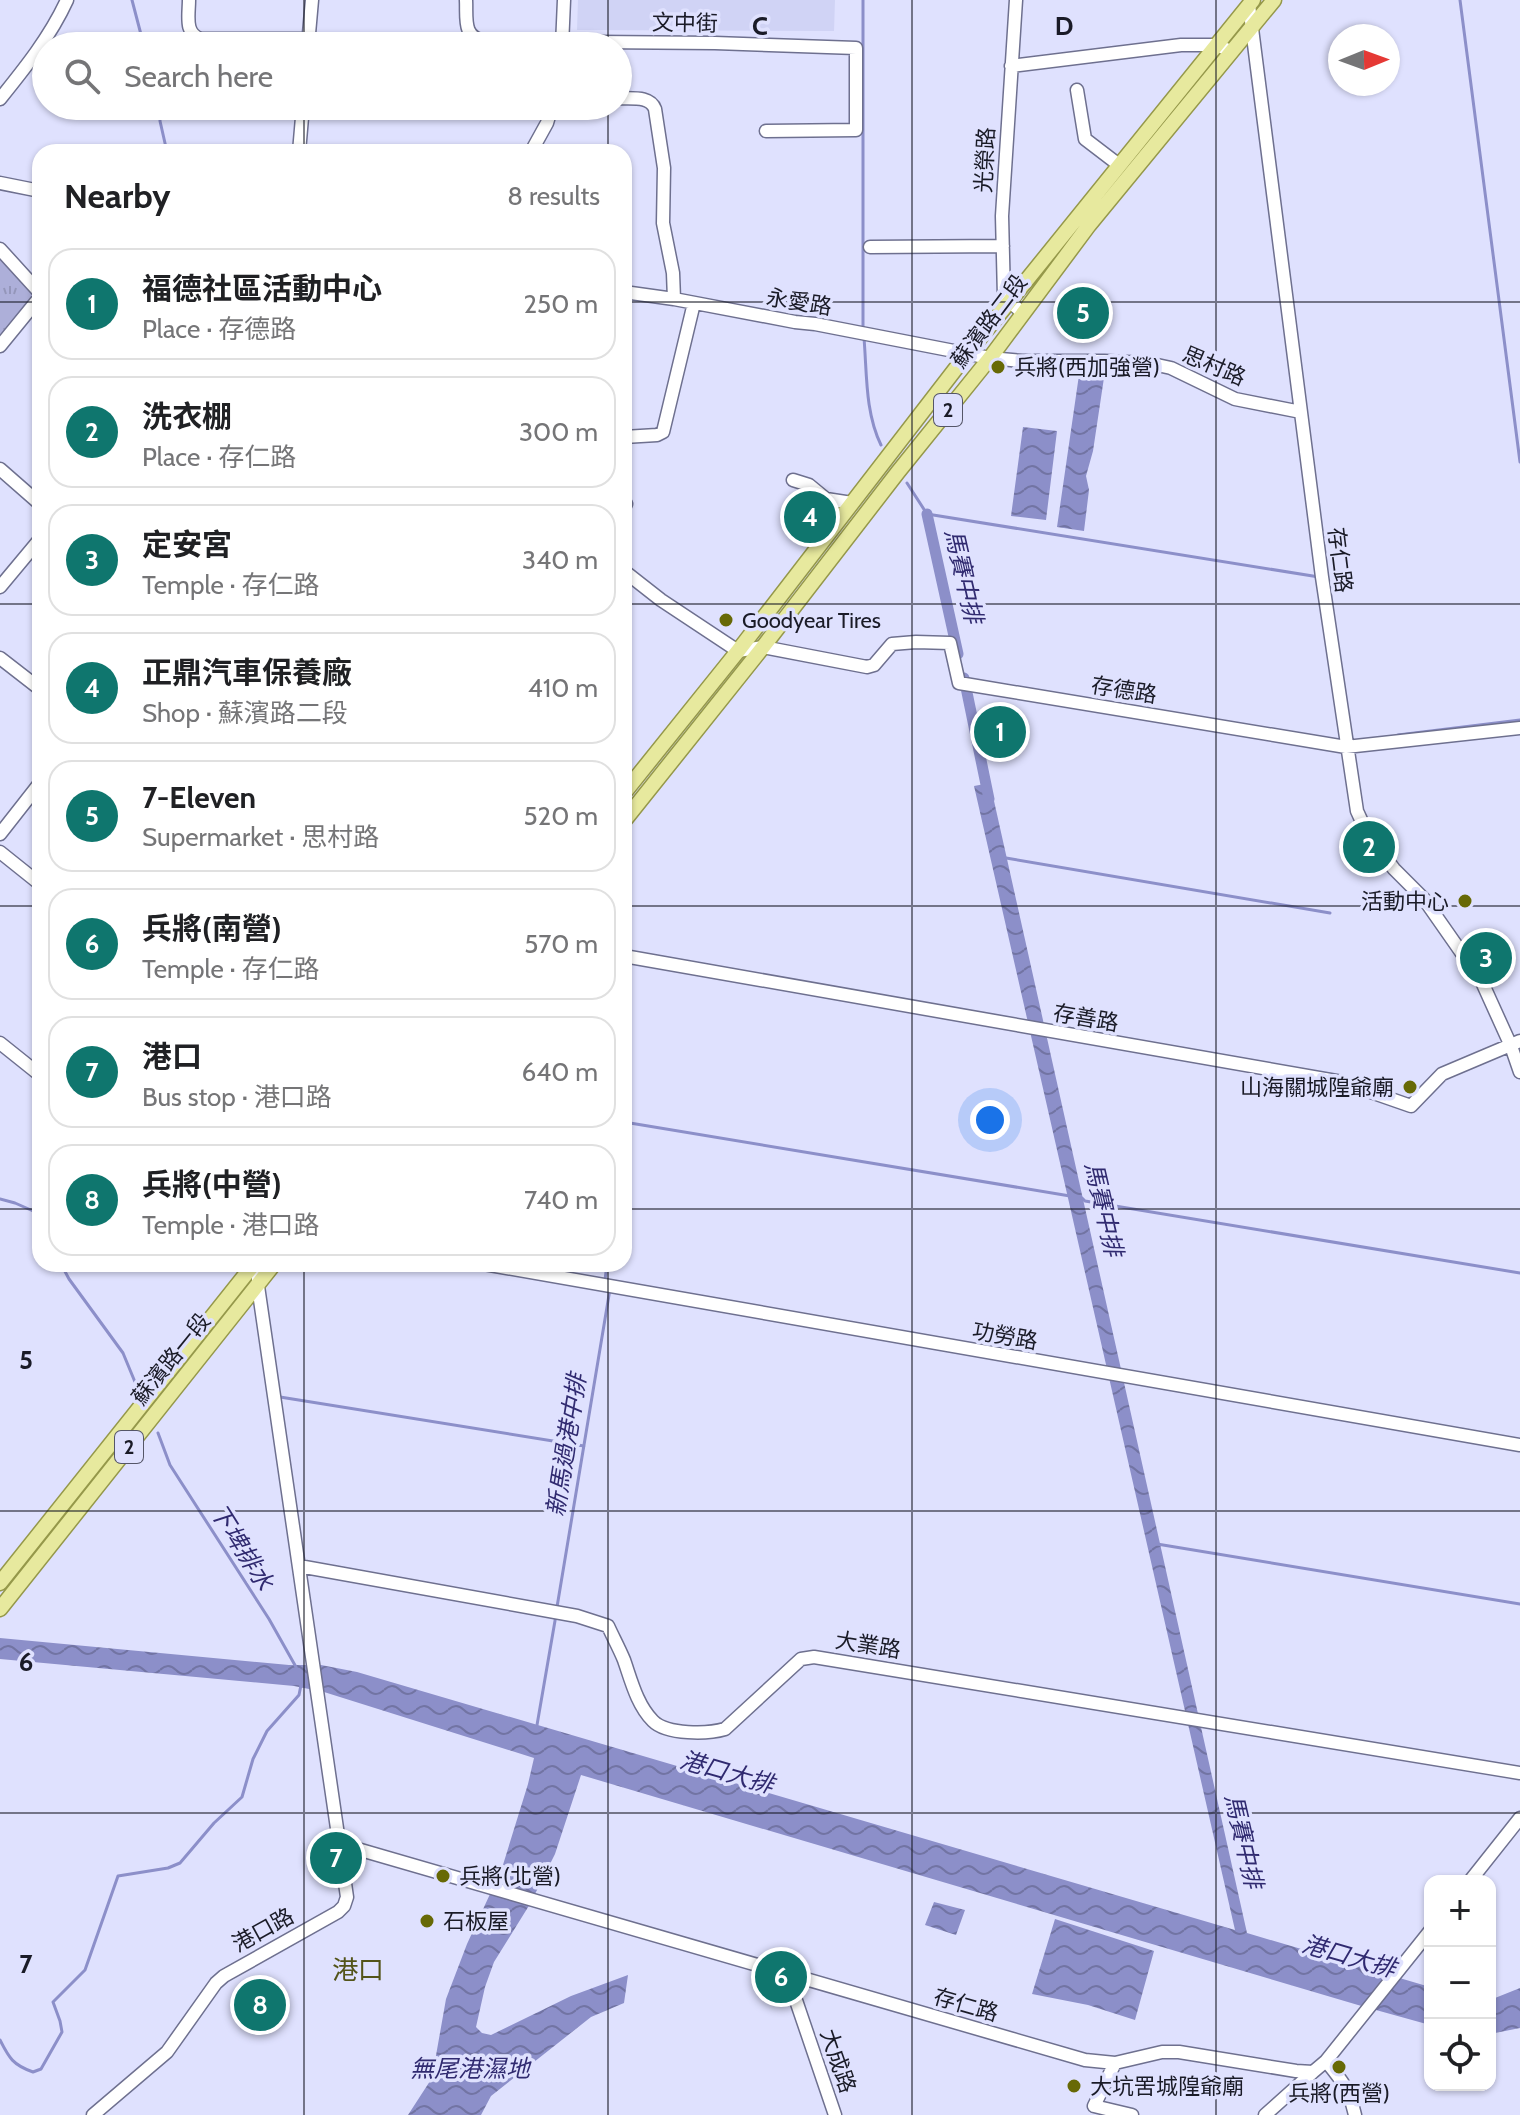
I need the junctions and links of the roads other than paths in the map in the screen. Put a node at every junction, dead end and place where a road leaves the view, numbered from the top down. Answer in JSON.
{"nodes":[{"id":1,"x":67,"y":0,"type":"edge"},
{"id":2,"x":189,"y":0,"type":"edge"},
{"id":3,"x":312,"y":0,"type":"edge"},
{"id":4,"x":466,"y":0,"type":"edge"},
{"id":5,"x":564,"y":0,"type":"edge"},
{"id":6,"x":1016,"y":0,"type":"edge"},
{"id":7,"x":1274,"y":0,"type":"edge"},
{"id":8,"x":1251,"y":2,"type":"edge"},
{"id":9,"x":1252,"y":28,"type":"junction"},
{"id":10,"x":50,"y":32,"type":"edge"},
{"id":11,"x":190,"y":32,"type":"edge"},
{"id":12,"x":309,"y":32,"type":"edge"},
{"id":13,"x":470,"y":32,"type":"edge"},
{"id":14,"x":563,"y":32,"type":"edge"},
{"id":15,"x":632,"y":44,"type":"edge"},
{"id":16,"x":1216,"y":45,"type":"junction"},
{"id":17,"x":1231,"y":51,"type":"junction"},
{"id":18,"x":32,"y":59,"type":"edge"},
{"id":19,"x":1011,"y":66,"type":"junction"},
{"id":20,"x":1077,"y":90,"type":"dead end"},
{"id":21,"x":0,"y":99,"type":"edge"},
{"id":22,"x":632,"y":99,"type":"edge"},
{"id":23,"x":302,"y":120,"type":"edge"},
{"id":24,"x":548,"y":120,"type":"edge"},
{"id":25,"x":766,"y":131,"type":"dead end"},
{"id":26,"x":300,"y":144,"type":"edge"},
{"id":27,"x":535,"y":144,"type":"edge"},
{"id":28,"x":1119,"y":165,"type":"junction"},
{"id":29,"x":0,"y":183,"type":"edge"},
{"id":30,"x":32,"y":189,"type":"edge"},
{"id":31,"x":1084,"y":221,"type":"junction"},
{"id":32,"x":1003,"y":246,"type":"junction"},
{"id":33,"x":870,"y":247,"type":"dead end"},
{"id":34,"x":0,"y":249,"type":"edge"},
{"id":35,"x":32,"y":286,"type":"edge"},
{"id":36,"x":632,"y":293,"type":"edge"},
{"id":37,"x":674,"y":299,"type":"junction"},
{"id":38,"x":694,"y":303,"type":"junction"},
{"id":39,"x":1009,"y":303,"type":"junction"},
{"id":40,"x":32,"y":305,"type":"edge"},
{"id":41,"x":1023,"y":313,"type":"junction"},
{"id":42,"x":0,"y":346,"type":"edge"},
{"id":43,"x":967,"y":354,"type":"junction"},
{"id":44,"x":990,"y":358,"type":"junction"},
{"id":45,"x":1301,"y":412,"type":"junction"},
{"id":46,"x":632,"y":437,"type":"edge"},
{"id":47,"x":0,"y":469,"type":"edge"},
{"id":48,"x":793,"y":480,"type":"dead end"},
{"id":49,"x":32,"y":497,"type":"edge"},
{"id":50,"x":852,"y":503,"type":"junction"},
{"id":51,"x":32,"y":549,"type":"edge"},
{"id":52,"x":632,"y":577,"type":"edge"},
{"id":53,"x":0,"y":587,"type":"edge"},
{"id":54,"x":763,"y":647,"type":"junction"},
{"id":55,"x":738,"y":651,"type":"junction"},
{"id":56,"x":0,"y":658,"type":"edge"},
{"id":57,"x":32,"y":683,"type":"edge"},
{"id":58,"x":1520,"y":728,"type":"edge"},
{"id":59,"x":1346,"y":747,"type":"junction"},
{"id":60,"x":632,"y":780,"type":"edge"},
{"id":61,"x":32,"y":793,"type":"edge"},
{"id":62,"x":632,"y":793,"type":"edge"},
{"id":63,"x":641,"y":799,"type":"junction"},
{"id":64,"x":632,"y":811,"type":"edge"},
{"id":65,"x":0,"y":834,"type":"edge"},
{"id":66,"x":0,"y":852,"type":"edge"},
{"id":67,"x":32,"y":878,"type":"edge"},
{"id":68,"x":632,"y":957,"type":"edge"},
{"id":69,"x":0,"y":1043,"type":"edge"},
{"id":70,"x":1516,"y":1044,"type":"edge"},
{"id":71,"x":32,"y":1069,"type":"edge"},
{"id":72,"x":1520,"y":1072,"type":"edge"},
{"id":73,"x":250,"y":1272,"type":"edge"},
{"id":74,"x":257,"y":1272,"type":"edge"},
{"id":75,"x":268,"y":1272,"type":"edge"},
{"id":76,"x":530,"y":1272,"type":"edge"},
{"id":77,"x":258,"y":1286,"type":"junction"},
{"id":78,"x":1520,"y":1445,"type":"edge"},
{"id":79,"x":102,"y":1469,"type":"junction"},
{"id":80,"x":299,"y":1566,"type":"junction"},
{"id":81,"x":0,"y":1583,"type":"edge"},
{"id":82,"x":0,"y":1609,"type":"edge"},
{"id":83,"x":1520,"y":1773,"type":"edge"},
{"id":84,"x":1520,"y":1818,"type":"edge"},
{"id":85,"x":340,"y":1844,"type":"junction"},
{"id":86,"x":1475,"y":1875,"type":"edge"},
{"id":87,"x":1424,"y":1938,"type":"edge"},
{"id":88,"x":787,"y":1974,"type":"junction"},
{"id":89,"x":1326,"y":2061,"type":"junction"},
{"id":90,"x":1115,"y":2063,"type":"junction"},
{"id":91,"x":1313,"y":2072,"type":"junction"},
{"id":92,"x":93,"y":2115,"type":"edge"},
{"id":93,"x":835,"y":2115,"type":"edge"},
{"id":94,"x":1132,"y":2115,"type":"edge"},
{"id":95,"x":1265,"y":2115,"type":"edge"},
{"id":96,"x":1355,"y":2115,"type":"edge"}],
"edges":[{"from":1,"to":10,"type":"street"},
{"from":2,"to":11,"type":"street"},
{"from":3,"to":12,"type":"street"},
{"from":4,"to":13,"type":"street","name":"文中街"},
{"from":5,"to":14,"type":"street"},
{"from":6,"to":19,"type":"street","name":"光榮路"},
{"from":7,"to":9,"type":"main road","name":"蘇濱路二段","number":"2"},
{"from":8,"to":9,"type":"street","name":"存仁路"},
{"from":8,"to":16,"type":"main road","name":"蘇濱路二段","number":"2"},
{"from":9,"to":17,"type":"main road","name":"蘇濱路二段","number":"2"},
{"from":9,"to":45,"type":"street","name":"存仁路"},
{"from":15,"to":25,"type":"street","name":"文中街"},
{"from":16,"to":17,"type":"street"},
{"from":16,"to":19,"type":"street"},
{"from":16,"to":28,"type":"main road","name":"蘇濱路二段","number":"2"},
{"from":17,"to":31,"type":"main road","name":"蘇濱路二段","number":"2"},
{"from":18,"to":21,"type":"street"},
{"from":19,"to":32,"type":"street","name":"光榮路"},
{"from":20,"to":28,"type":"street"},
{"from":22,"to":37,"type":"street"},
{"from":23,"to":26,"type":"street"},
{"from":24,"to":27,"type":"street"},
{"from":28,"to":31,"type":"main road","name":"蘇濱路二段","number":"2"},
{"from":29,"to":30,"type":"street"},
{"from":31,"to":39,"type":"main road","name":"蘇濱路二段","number":"2"},
{"from":31,"to":41,"type":"main road","name":"蘇濱路二段","number":"2"},
{"from":32,"to":33,"type":"street"},
{"from":32,"to":39,"type":"street","name":"光榮路"},
{"from":34,"to":35,"type":"street"},
{"from":36,"to":37,"type":"street","name":"永愛路"},
{"from":37,"to":38,"type":"street","name":"永愛路"},
{"from":38,"to":43,"type":"street","name":"永愛路"},
{"from":38,"to":46,"type":"street"},
{"from":39,"to":41,"type":"street"},
{"from":39,"to":43,"type":"main road","name":"蘇濱路二段","number":"2"},
{"from":40,"to":42,"type":"street"},
{"from":41,"to":44,"type":"main road","name":"蘇濱路二段","number":"2"},
{"from":43,"to":44,"type":"street","name":"思村路"},
{"from":43,"to":50,"type":"main road","name":"蘇濱路二段","number":"2"},
{"from":44,"to":45,"type":"street","name":"思村路"},
{"from":44,"to":54,"type":"main road","name":"蘇濱路二段","number":"2"},
{"from":45,"to":59,"type":"street","name":"存仁路"},
{"from":47,"to":49,"type":"street"},
{"from":48,"to":50,"type":"street"},
{"from":50,"to":55,"type":"main road","name":"蘇濱路二段","number":"2"},
{"from":51,"to":53,"type":"street"},
{"from":52,"to":55,"type":"street"},
{"from":54,"to":55,"type":"street"},
{"from":54,"to":59,"type":"street","name":"存德路"},
{"from":54,"to":63,"type":"main road","name":"蘇濱路二段","number":"2"},
{"from":55,"to":60,"type":"main road","name":"蘇濱路二段","number":"2"},
{"from":56,"to":57,"type":"street"},
{"from":58,"to":59,"type":"street","name":"存德路"},
{"from":59,"to":70,"type":"street","name":"存仁路"},
{"from":61,"to":65,"type":"street"},
{"from":62,"to":63,"type":"street"},
{"from":63,"to":64,"type":"main road","name":"蘇濱路二段","number":"2"},
{"from":66,"to":67,"type":"street"},
{"from":68,"to":70,"type":"street","name":"存善路"},
{"from":69,"to":71,"type":"street"},
{"from":70,"to":72,"type":"street","name":"存仁路"},
{"from":73,"to":79,"type":"main road","name":"蘇濱路一段","number":"2"},
{"from":74,"to":77,"type":"street"},
{"from":75,"to":77,"type":"main road","number":"2"},
{"from":76,"to":78,"type":"street","name":"功勞路"},
{"from":77,"to":79,"type":"main road","name":"蘇濱路一段","number":"2"},
{"from":77,"to":80,"type":"street"},
{"from":79,"to":81,"type":"main road","name":"蘇濱路一段","number":"2"},
{"from":79,"to":82,"type":"main road","name":"蘇濱路一段","number":"2"},
{"from":80,"to":83,"type":"street","name":"大業路"},
{"from":80,"to":85,"type":"street","name":"港口路"},
{"from":84,"to":86,"type":"street"},
{"from":85,"to":88,"type":"street","name":"存仁路"},
{"from":85,"to":92,"type":"street","name":"港口路"},
{"from":87,"to":89,"type":"street"},
{"from":88,"to":90,"type":"street","name":"存仁路"},
{"from":88,"to":93,"type":"street","name":"大成路"},
{"from":89,"to":91,"type":"street"},
{"from":89,"to":96,"type":"street"},
{"from":90,"to":91,"type":"street","name":"存仁路"},
{"from":90,"to":94,"type":"street"},
{"from":91,"to":95,"type":"street"}]}
